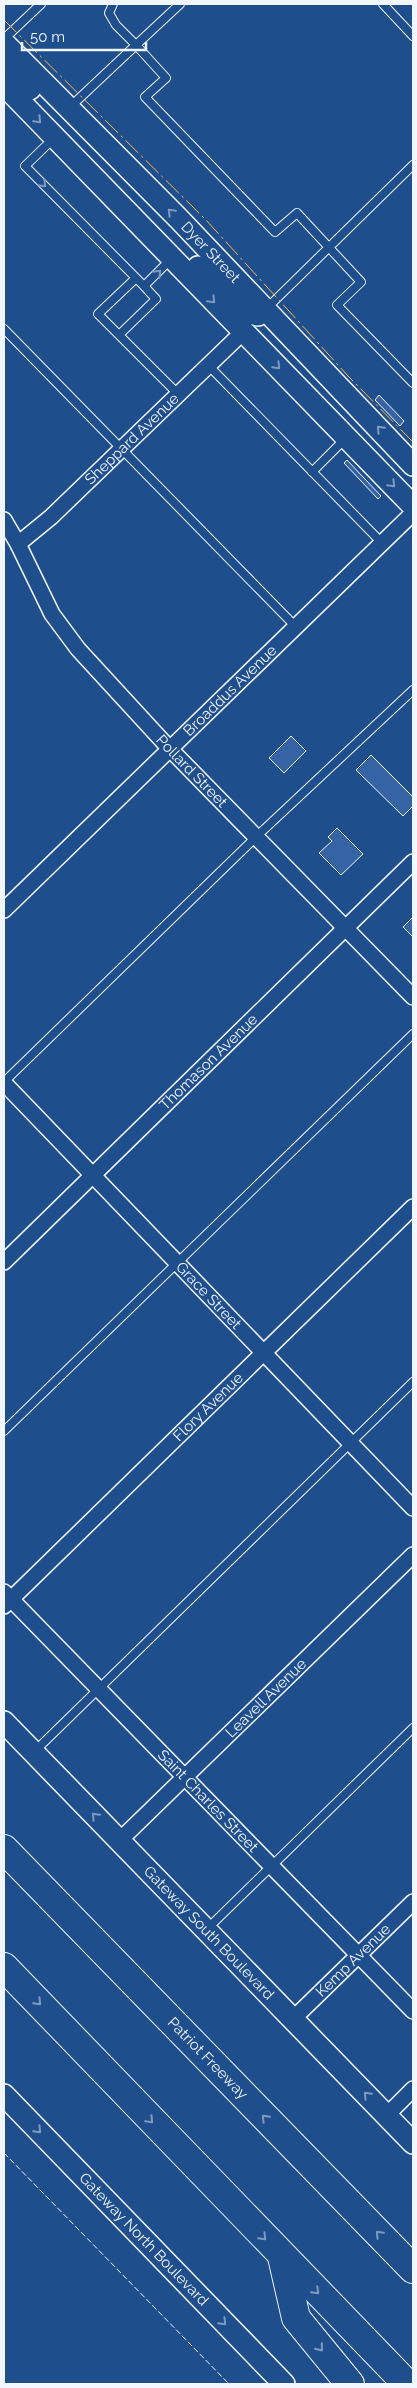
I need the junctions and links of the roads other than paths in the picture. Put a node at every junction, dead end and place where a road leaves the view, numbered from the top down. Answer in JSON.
{"nodes":[{"id":1,"x":41,"y":4,"type":"edge"},
{"id":2,"x":113,"y":4,"type":"edge"},
{"id":3,"x":180,"y":4,"type":"edge"},
{"id":4,"x":383,"y":4,"type":"edge"},
{"id":5,"x":413,"y":36,"type":"edge"},
{"id":6,"x":4,"y":41,"type":"edge"},
{"id":7,"x":136,"y":45,"type":"junction"},
{"id":8,"x":4,"y":67,"type":"edge"},
{"id":9,"x":4,"y":85,"type":"edge"},
{"id":10,"x":68,"y":108,"type":"junction"},
{"id":11,"x":55,"y":138,"type":"junction"},
{"id":12,"x":413,"y":165,"type":"edge"},
{"id":13,"x":329,"y":247,"type":"junction"},
{"id":14,"x":172,"y":259,"type":"junction"},
{"id":15,"x":136,"y":278,"type":"junction"},
{"id":16,"x":144,"y":286,"type":"junction"},
{"id":17,"x":266,"y":310,"type":"junction"},
{"id":18,"x":4,"y":329,"type":"edge"},
{"id":19,"x":243,"y":332,"type":"junction"},
{"id":20,"x":119,"y":335,"type":"junction"},
{"id":21,"x":208,"y":365,"type":"junction"},
{"id":22,"x":413,"y":382,"type":"edge"},
{"id":23,"x":178,"y":394,"type":"junction"},
{"id":24,"x":347,"y":438,"type":"junction"},
{"id":25,"x":121,"y":449,"type":"junction"},
{"id":26,"x":413,"y":465,"type":"edge"},
{"id":27,"x":312,"y":472,"type":"junction"},
{"id":28,"x":413,"y":506,"type":"edge"},
{"id":29,"x":413,"y":513,"type":"edge"},
{"id":30,"x":4,"y":520,"type":"edge"},
{"id":31,"x":382,"y":543,"type":"junction"},
{"id":32,"x":18,"y":544,"type":"junction"},
{"id":33,"x":296,"y":627,"type":"junction"},
{"id":34,"x":413,"y":690,"type":"edge"},
{"id":35,"x":169,"y":748,"type":"junction"},
{"id":36,"x":257,"y":836,"type":"junction"},
{"id":37,"x":413,"y":862,"type":"edge"},
{"id":38,"x":4,"y":910,"type":"edge"},
{"id":39,"x":346,"y":928,"type":"junction"},
{"id":40,"x":413,"y":997,"type":"edge"},
{"id":41,"x":413,"y":1034,"type":"edge"},
{"id":42,"x":4,"y":1083,"type":"edge"},
{"id":43,"x":92,"y":1175,"type":"junction"},
{"id":44,"x":413,"y":1208,"type":"edge"},
{"id":45,"x":4,"y":1262,"type":"edge"},
{"id":46,"x":177,"y":1263,"type":"junction"},
{"id":47,"x":264,"y":1353,"type":"junction"},
{"id":48,"x":413,"y":1382,"type":"edge"},
{"id":49,"x":4,"y":1431,"type":"edge"},
{"id":50,"x":351,"y":1443,"type":"junction"},
{"id":51,"x":413,"y":1508,"type":"edge"},
{"id":52,"x":413,"y":1555,"type":"edge"},
{"id":53,"x":6,"y":1599,"type":"edge"},
{"id":54,"x":99,"y":1689,"type":"junction"},
{"id":55,"x":4,"y":1722,"type":"edge"},
{"id":56,"x":413,"y":1728,"type":"edge"},
{"id":57,"x":33,"y":1753,"type":"junction"},
{"id":58,"x":185,"y":1777,"type":"junction"},
{"id":59,"x":4,"y":1830,"type":"edge"},
{"id":60,"x":119,"y":1841,"type":"junction"},
{"id":61,"x":4,"y":1849,"type":"edge"},
{"id":62,"x":272,"y":1866,"type":"junction"},
{"id":63,"x":413,"y":1902,"type":"edge"},
{"id":64,"x":206,"y":1930,"type":"junction"},
{"id":65,"x":359,"y":1955,"type":"junction"},
{"id":66,"x":4,"y":1967,"type":"edge"},
{"id":67,"x":150,"y":2001,"type":"junction"},
{"id":68,"x":413,"y":2011,"type":"edge"},
{"id":69,"x":293,"y":2019,"type":"junction"},
{"id":70,"x":413,"y":2089,"type":"edge"},
{"id":71,"x":4,"y":2095,"type":"edge"},
{"id":72,"x":386,"y":2115,"type":"junction"},
{"id":73,"x":413,"y":2143,"type":"edge"},
{"id":74,"x":282,"y":2257,"type":"junction"},
{"id":75,"x":413,"y":2268,"type":"edge"},
{"id":76,"x":284,"y":2384,"type":"edge"},
{"id":77,"x":350,"y":2384,"type":"edge"},
{"id":78,"x":407,"y":2384,"type":"edge"}],
"edges":[{"from":1,"to":6,"type":"lane"},
{"from":2,"to":7,"type":"lane"},
{"from":3,"to":7,"type":"lane"},
{"from":4,"to":5,"type":"lane"},
{"from":6,"to":10,"type":"main road","name":"Dyer Street"},
{"from":7,"to":10,"type":"lane"},
{"from":7,"to":13,"type":"lane"},
{"from":8,"to":10,"type":"main road"},
{"from":9,"to":11,"type":"main road","one_way":true},
{"from":17,"to":10,"type":"main road","name":"Dyer Street","one_way":true},
{"from":11,"to":14,"type":"main road"},
{"from":11,"to":15,"type":"lane","one_way":true},
{"from":12,"to":13,"type":"lane"},
{"from":13,"to":17,"type":"lane"},
{"from":13,"to":22,"type":"lane"},
{"from":16,"to":14,"type":"lane","one_way":true},
{"from":14,"to":17,"type":"main road"},
{"from":14,"to":19,"type":"main road","one_way":true},
{"from":15,"to":16,"type":"lane"},
{"from":15,"to":20,"type":"lane"},
{"from":16,"to":20,"type":"lane"},
{"from":26,"to":17,"type":"main road","name":"Dyer Street","one_way":true},
{"from":18,"to":25,"type":"lane"},
{"from":19,"to":21,"type":"street","name":"Sheppard Avenue"},
{"from":19,"to":24,"type":"main road","one_way":true},
{"from":20,"to":23,"type":"lane"},
{"from":21,"to":23,"type":"street","name":"Sheppard Avenue"},
{"from":21,"to":27,"type":"lane"},
{"from":23,"to":25,"type":"street","name":"Sheppard Avenue"},
{"from":24,"to":27,"type":"lane"},
{"from":24,"to":28,"type":"main road","one_way":true},
{"from":25,"to":32,"type":"street","name":"Sheppard Avenue"},
{"from":25,"to":33,"type":"lane"},
{"from":27,"to":31,"type":"lane"},
{"from":29,"to":31,"type":"street","name":"Broaddus Avenue"},
{"from":30,"to":32,"type":"street","name":"Pollard Street"},
{"from":31,"to":33,"type":"street","name":"Broaddus Avenue"},
{"from":32,"to":35,"type":"street","name":"Pollard Street"},
{"from":33,"to":35,"type":"street","name":"Broaddus Avenue"},
{"from":34,"to":36,"type":"lane"},
{"from":35,"to":36,"type":"street","name":"Pollard Street"},
{"from":35,"to":38,"type":"street","name":"Broaddus Avenue"},
{"from":36,"to":39,"type":"street","name":"Pollard Street"},
{"from":36,"to":42,"type":"lane"},
{"from":37,"to":39,"type":"street","name":"Thomason Avenue"},
{"from":39,"to":40,"type":"street","name":"Pollard Street"},
{"from":39,"to":43,"type":"street","name":"Thomason Avenue"},
{"from":41,"to":46,"type":"lane"},
{"from":42,"to":43,"type":"street","name":"Grace Street"},
{"from":43,"to":45,"type":"street","name":"Thomason Avenue"},
{"from":43,"to":46,"type":"street","name":"Grace Street"},
{"from":44,"to":47,"type":"street","name":"Flory Avenue"},
{"from":46,"to":47,"type":"street","name":"Grace Street"},
{"from":46,"to":49,"type":"lane"},
{"from":47,"to":50,"type":"street","name":"Grace Street"},
{"from":47,"to":53,"type":"street","name":"Flory Avenue"},
{"from":48,"to":50,"type":"lane"},
{"from":50,"to":51,"type":"street","name":"Grace Street"},
{"from":50,"to":54,"type":"lane"},
{"from":52,"to":58,"type":"street","name":"Leavell Avenue"},
{"from":53,"to":54,"type":"street","name":"Saint Charles Street"},
{"from":54,"to":57,"type":"lane"},
{"from":54,"to":58,"type":"street","name":"Saint Charles Street"},
{"from":55,"to":57,"type":"main road","name":"Gateway South Boulevard"},
{"from":56,"to":62,"type":"lane"},
{"from":60,"to":57,"type":"main road","name":"Gateway South Boulevard","one_way":true},
{"from":58,"to":60,"type":"street","name":"Leavell Avenue"},
{"from":58,"to":62,"type":"street","name":"Saint Charles Street"},
{"from":59,"to":67,"type":"highway"},
{"from":60,"to":64,"type":"main road","name":"Gateway South Boulevard"},
{"from":61,"to":67,"type":"highway","name":"Patriot Freeway"},
{"from":62,"to":64,"type":"lane"},
{"from":62,"to":65,"type":"street","name":"Saint Charles Street"},
{"from":63,"to":65,"type":"street","name":"Kemp Avenue"},
{"from":64,"to":69,"type":"main road","name":"Gateway South Boulevard"},
{"from":65,"to":68,"type":"street","name":"Saint Charles Street"},
{"from":65,"to":69,"type":"street","name":"Kemp Avenue"},
{"from":66,"to":74,"type":"highway","one_way":true},
{"from":75,"to":67,"type":"highway","name":"Patriot Freeway","one_way":true},
{"from":72,"to":69,"type":"main road","name":"Gateway South Boulevard","one_way":true},
{"from":70,"to":72,"type":"street"},
{"from":71,"to":76,"type":"main road","name":"Gateway North Boulevard","one_way":true},
{"from":72,"to":73,"type":"main road","name":"Gateway South Boulevard"},
{"from":74,"to":77,"type":"highway","one_way":true},
{"from":74,"to":78,"type":"highway","one_way":true}]}
